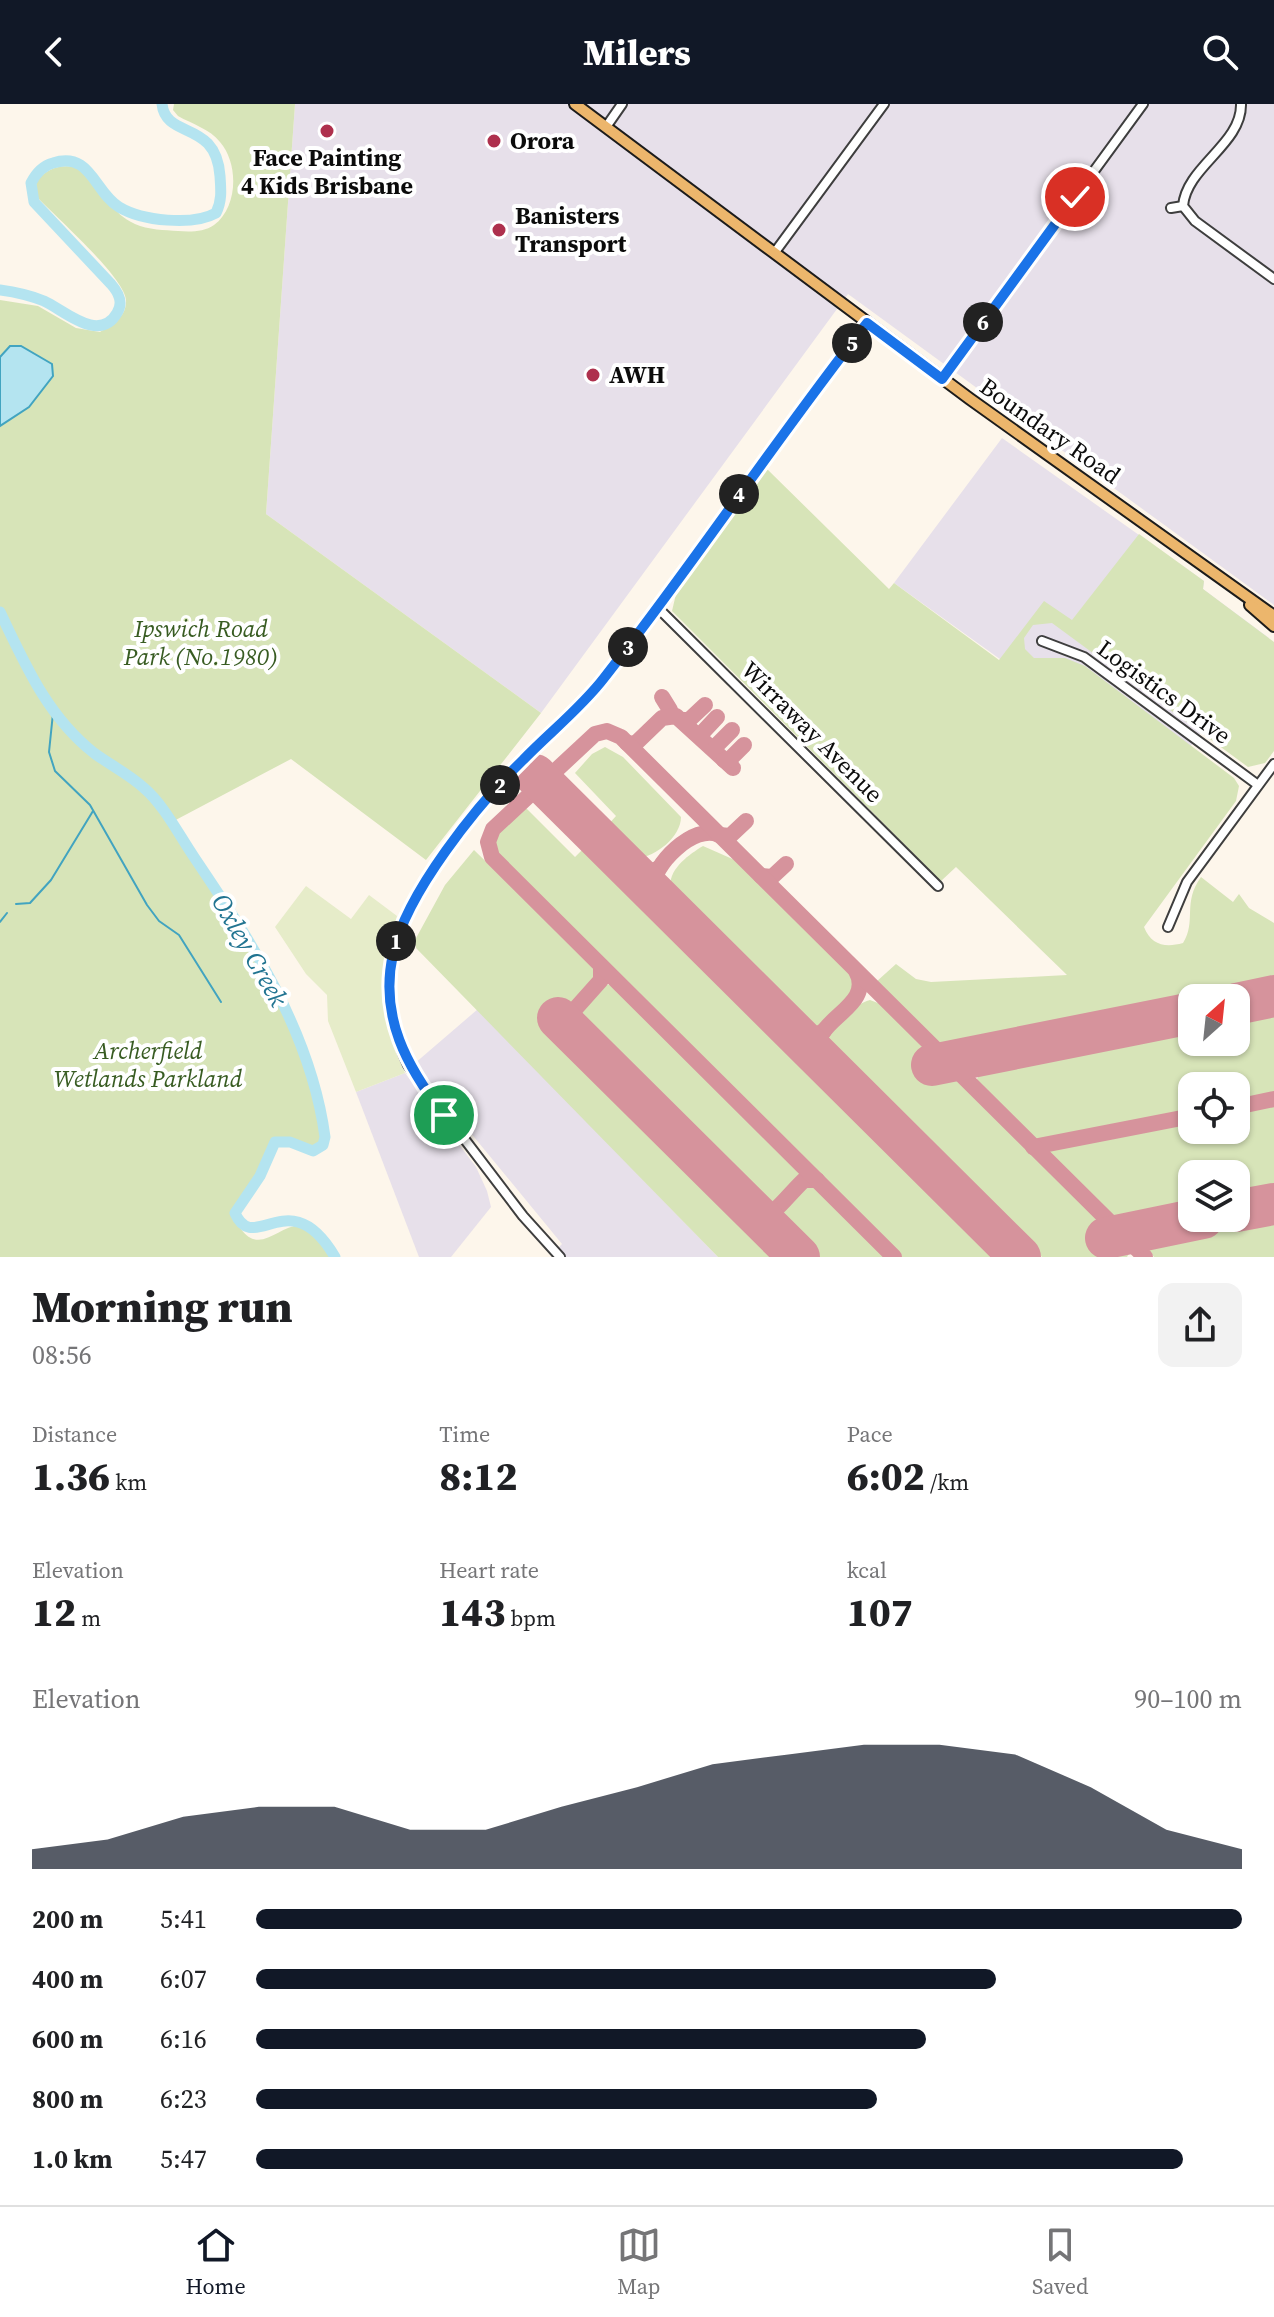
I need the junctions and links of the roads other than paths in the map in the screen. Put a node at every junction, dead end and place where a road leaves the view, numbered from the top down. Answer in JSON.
{"nodes":[{"id":1,"x":575,"y":104,"type":"edge"},
{"id":2,"x":622,"y":104,"type":"edge"},
{"id":3,"x":884,"y":104,"type":"edge"},
{"id":4,"x":1143,"y":104,"type":"edge"},
{"id":5,"x":1241,"y":104,"type":"edge"},
{"id":6,"x":606,"y":127,"type":"junction"},
{"id":7,"x":1183,"y":206,"type":"junction"},
{"id":8,"x":1171,"y":208,"type":"dead end"},
{"id":9,"x":775,"y":252,"type":"junction"},
{"id":10,"x":1274,"y":279,"type":"edge"},
{"id":11,"x":867,"y":323,"type":"junction"},
{"id":12,"x":942,"y":379,"type":"junction"},
{"id":13,"x":1234,"y":590,"type":"junction"},
{"id":14,"x":657,"y":607,"type":"junction"},
{"id":15,"x":1274,"y":616,"type":"edge"},
{"id":16,"x":1274,"y":626,"type":"edge"},
{"id":17,"x":1042,"y":641,"type":"dead end"},
{"id":18,"x":1274,"y":764,"type":"edge"},
{"id":19,"x":1258,"y":785,"type":"junction"},
{"id":20,"x":938,"y":886,"type":"dead end"},
{"id":21,"x":1168,"y":927,"type":"dead end"},
{"id":22,"x":560,"y":1257,"type":"edge"}],
"edges":[{"from":1,"to":6,"type":"main road","name":"Boundary Road"},
{"from":2,"to":6,"type":"street"},
{"from":3,"to":9,"type":"street"},
{"from":4,"to":12,"type":"street"},
{"from":5,"to":7,"type":"street"},
{"from":6,"to":9,"type":"main road","name":"Boundary Road"},
{"from":7,"to":8,"type":"street"},
{"from":7,"to":10,"type":"street"},
{"from":9,"to":11,"type":"main road","name":"Boundary Road"},
{"from":11,"to":12,"type":"main road","name":"Boundary Road"},
{"from":11,"to":14,"type":"street"},
{"from":12,"to":13,"type":"main road","name":"Boundary Road"},
{"from":13,"to":15,"type":"main road","name":"Boundary Road"},
{"from":13,"to":16,"type":"main road","name":"Boundary Road"},
{"from":14,"to":20,"type":"street","name":"Wirraway Avenue"},
{"from":14,"to":22,"type":"street"},
{"from":17,"to":19,"type":"street","name":"Logistics Drive"},
{"from":18,"to":19,"type":"street"},
{"from":19,"to":21,"type":"street"}]}
